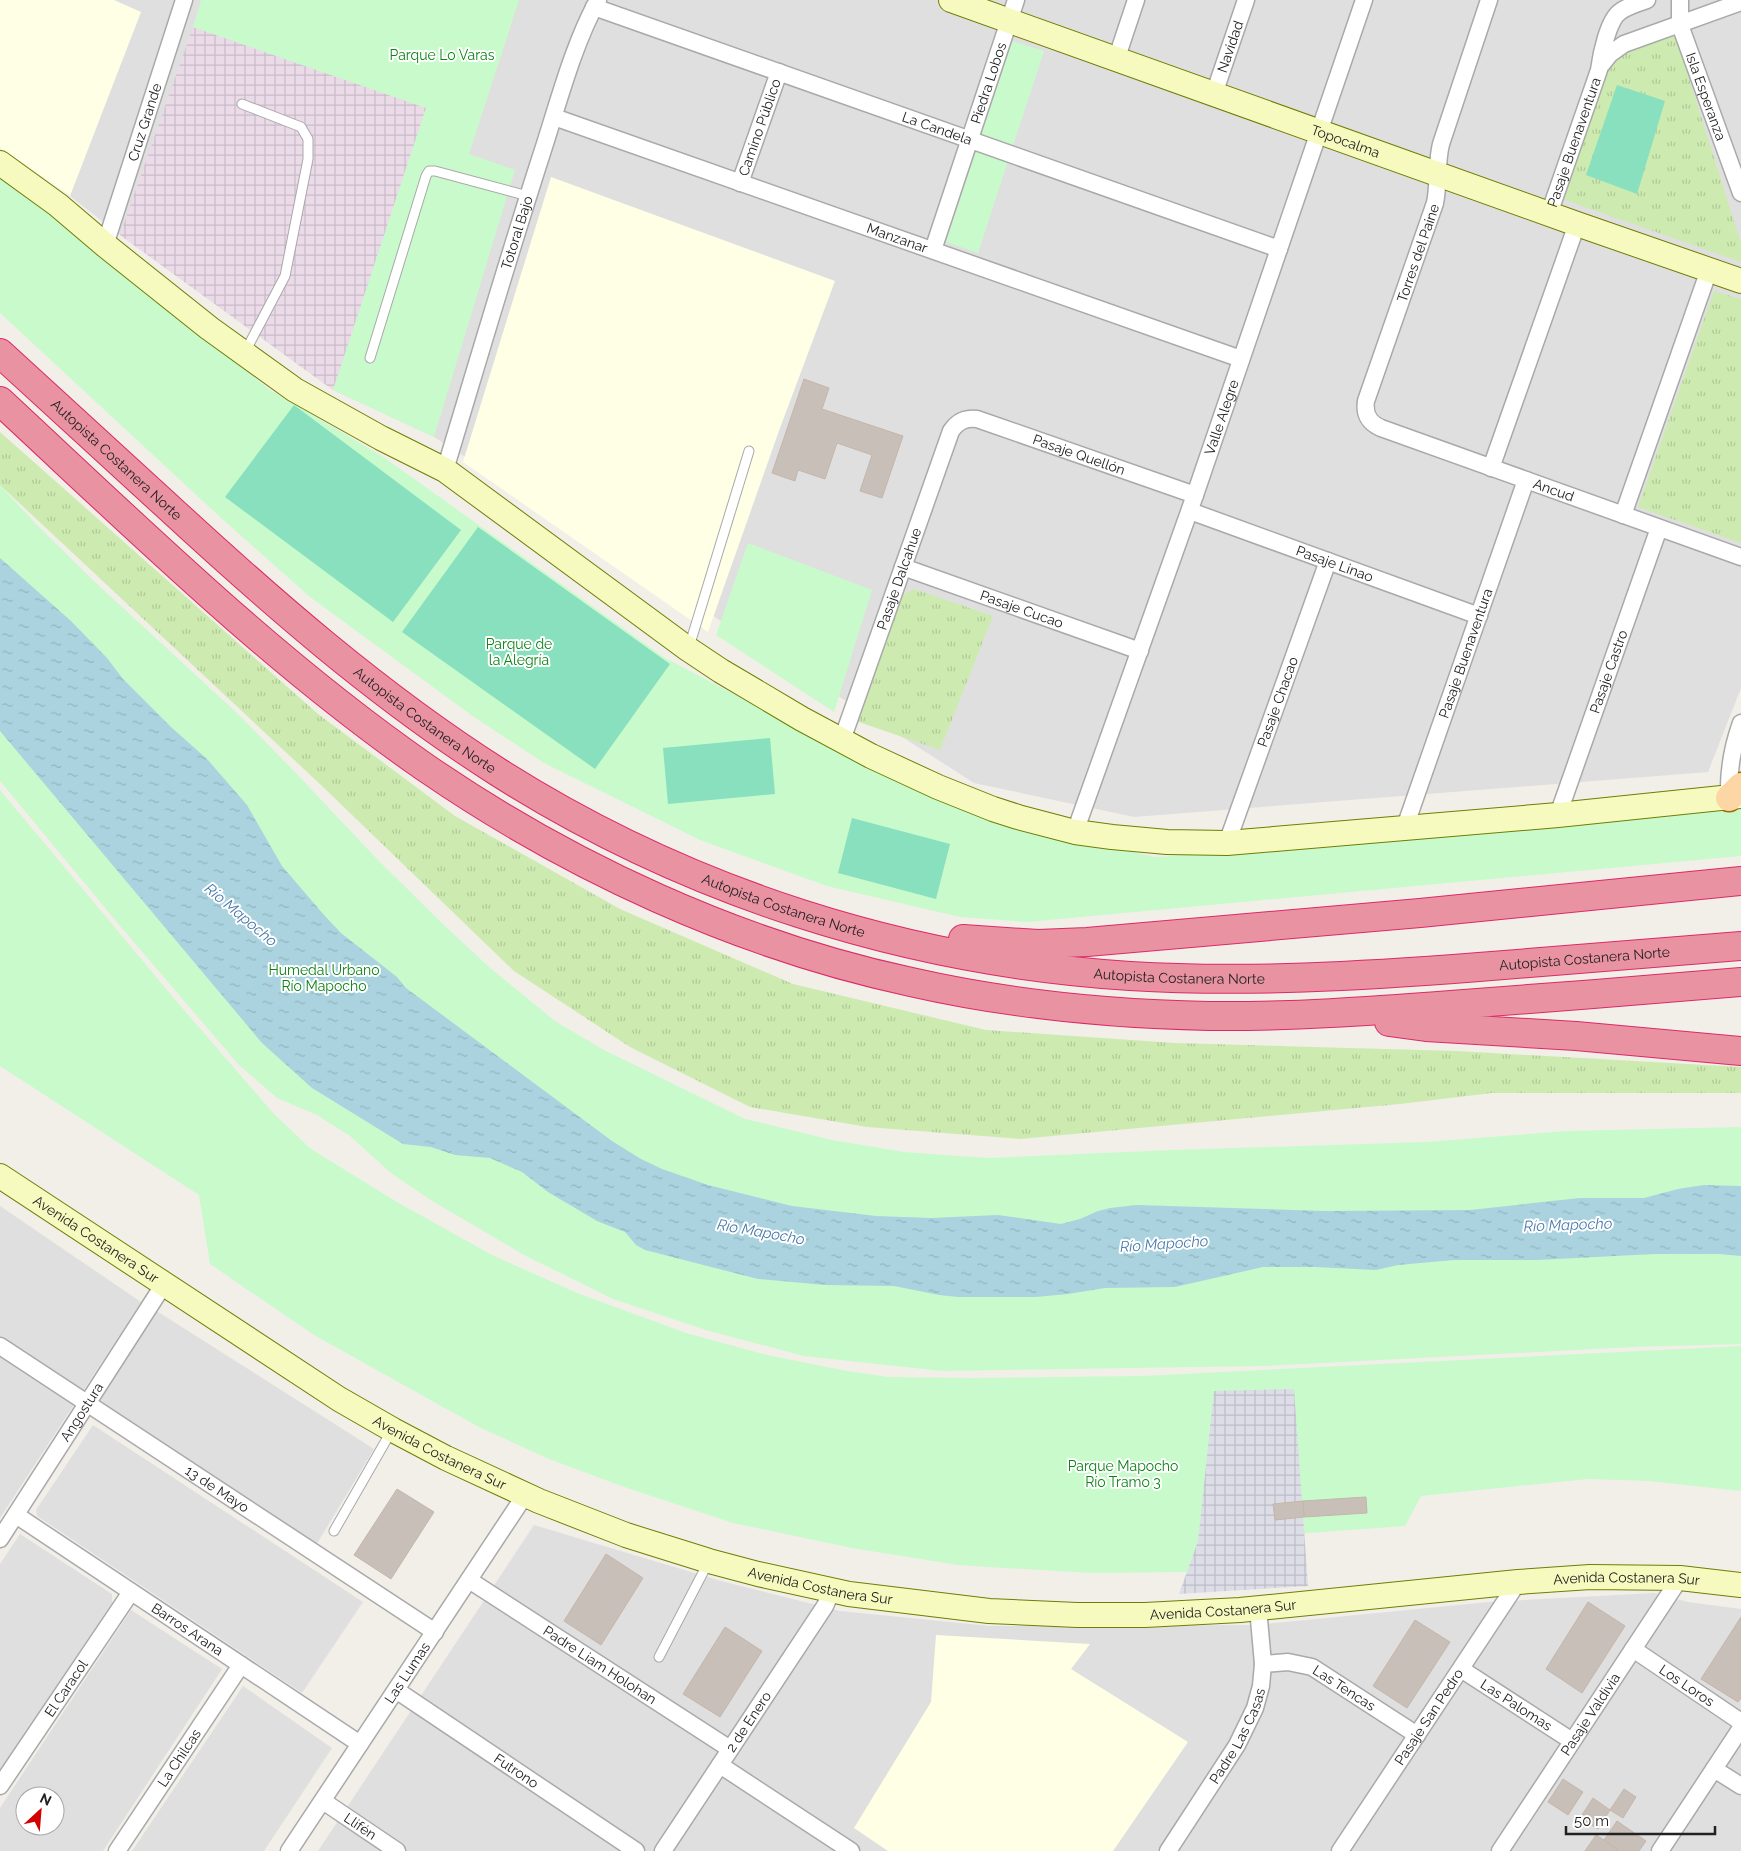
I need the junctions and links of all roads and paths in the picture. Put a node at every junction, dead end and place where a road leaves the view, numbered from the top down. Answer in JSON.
{"nodes":[{"id":1,"x":184,"y":0,"type":"edge"},
{"id":2,"x":951,"y":0,"type":"edge"},
{"id":3,"x":1136,"y":0,"type":"edge"},
{"id":4,"x":1246,"y":0,"type":"edge"},
{"id":5,"x":1364,"y":0,"type":"edge"},
{"id":6,"x":1489,"y":0,"type":"edge"},
{"id":7,"x":1647,"y":0,"type":"edge"},
{"id":8,"x":1680,"y":0,"type":"edge"},
{"id":9,"x":1741,"y":2,"type":"edge"},
{"id":10,"x":596,"y":4,"type":"edge"},
{"id":11,"x":1012,"y":10,"type":"edge"},
{"id":12,"x":1680,"y":25,"type":"junction"},
{"id":13,"x":1116,"y":60,"type":"junction"},
{"id":14,"x":1599,"y":70,"type":"junction"},
{"id":15,"x":779,"y":72,"type":"junction"},
{"id":16,"x":1214,"y":94,"type":"junction"},
{"id":17,"x":242,"y":104,"type":"dead end"},
{"id":18,"x":554,"y":117,"type":"junction"},
{"id":19,"x":1319,"y":132,"type":"junction"},
{"id":20,"x":969,"y":140,"type":"junction"},
{"id":21,"x":0,"y":163,"type":"edge"},
{"id":22,"x":1437,"y":174,"type":"junction"},
{"id":23,"x":740,"y":182,"type":"junction"},
{"id":24,"x":1741,"y":193,"type":"edge"},
{"id":25,"x":528,"y":196,"type":"junction"},
{"id":26,"x":1549,"y":214,"type":"junction"},
{"id":27,"x":1577,"y":224,"type":"junction"},
{"id":28,"x":105,"y":245,"type":"junction"},
{"id":29,"x":1279,"y":249,"type":"junction"},
{"id":30,"x":932,"y":250,"type":"junction"},
{"id":31,"x":1709,"y":270,"type":"junction"},
{"id":32,"x":1741,"y":281,"type":"edge"},
{"id":33,"x":245,"y":352,"type":"junction"},
{"id":34,"x":0,"y":353,"type":"edge"},
{"id":35,"x":370,"y":358,"type":"dead end"},
{"id":36,"x":1242,"y":360,"type":"junction"},
{"id":37,"x":0,"y":401,"type":"edge"},
{"id":38,"x":1368,"y":418,"type":"joint"},
{"id":39,"x":962,"y":420,"type":"joint"},
{"id":40,"x":749,"y":451,"type":"dead end"},
{"id":41,"x":1491,"y":468,"type":"junction"},
{"id":42,"x":445,"y":470,"type":"junction"},
{"id":43,"x":1526,"y":480,"type":"junction"},
{"id":44,"x":1195,"y":495,"type":"junction"},
{"id":45,"x":1190,"y":511,"type":"junction"},
{"id":46,"x":1623,"y":515,"type":"junction"},
{"id":47,"x":1659,"y":528,"type":"junction"},
{"id":48,"x":1741,"y":557,"type":"edge"},
{"id":49,"x":1328,"y":561,"type":"junction"},
{"id":50,"x":903,"y":567,"type":"junction"},
{"id":51,"x":1479,"y":616,"type":"junction"},
{"id":52,"x":688,"y":649,"type":"junction"},
{"id":53,"x":1140,"y":651,"type":"junction"},
{"id":54,"x":1741,"y":722,"type":"edge"},
{"id":55,"x":842,"y":740,"type":"junction"},
{"id":56,"x":1737,"y":794,"type":"edge"},
{"id":57,"x":1558,"y":815,"type":"junction"},
{"id":58,"x":1405,"y":827,"type":"junction"},
{"id":59,"x":1075,"y":832,"type":"junction"},
{"id":60,"x":1227,"y":843,"type":"junction"},
{"id":61,"x":1741,"y":881,"type":"edge"},
{"id":62,"x":862,"y":932,"type":"junction"},
{"id":63,"x":1741,"y":946,"type":"edge"},
{"id":64,"x":1741,"y":982,"type":"edge"},
{"id":65,"x":1301,"y":1014,"type":"junction"},
{"id":66,"x":1741,"y":1051,"type":"edge"},
{"id":67,"x":0,"y":1176,"type":"edge"},
{"id":68,"x":164,"y":1284,"type":"junction"},
{"id":69,"x":0,"y":1346,"type":"edge"},
{"id":70,"x":88,"y":1404,"type":"junction"},
{"id":71,"x":393,"y":1430,"type":"junction"},
{"id":72,"x":525,"y":1496,"type":"junction"},
{"id":73,"x":16,"y":1515,"type":"junction"},
{"id":74,"x":334,"y":1531,"type":"dead end"},
{"id":75,"x":0,"y":1539,"type":"edge"},
{"id":76,"x":709,"y":1561,"type":"junction"},
{"id":77,"x":1680,"y":1578,"type":"junction"},
{"id":78,"x":469,"y":1580,"type":"junction"},
{"id":79,"x":1518,"y":1582,"type":"junction"},
{"id":80,"x":1741,"y":1585,"type":"edge"},
{"id":81,"x":832,"y":1590,"type":"junction"},
{"id":82,"x":131,"y":1592,"type":"junction"},
{"id":83,"x":1258,"y":1608,"type":"junction"},
{"id":84,"x":435,"y":1632,"type":"junction"},
{"id":85,"x":1633,"y":1649,"type":"junction"},
{"id":86,"x":659,"y":1657,"type":"dead end"},
{"id":87,"x":1263,"y":1664,"type":"junction"},
{"id":88,"x":241,"y":1665,"type":"junction"},
{"id":89,"x":1461,"y":1669,"type":"junction"},
{"id":90,"x":396,"y":1690,"type":"junction"},
{"id":91,"x":1741,"y":1722,"type":"edge"},
{"id":92,"x":1741,"y":1728,"type":"edge"},
{"id":93,"x":1417,"y":1734,"type":"junction"},
{"id":94,"x":1572,"y":1741,"type":"junction"},
{"id":95,"x":360,"y":1744,"type":"junction"},
{"id":96,"x":730,"y":1749,"type":"junction"},
{"id":97,"x":720,"y":1764,"type":"junction"},
{"id":98,"x":1714,"y":1768,"type":"junction"},
{"id":99,"x":0,"y":1786,"type":"edge"},
{"id":100,"x":1741,"y":1786,"type":"edge"},
{"id":101,"x":323,"y":1801,"type":"junction"},
{"id":102,"x":117,"y":1851,"type":"edge"},
{"id":103,"x":289,"y":1851,"type":"edge"},
{"id":104,"x":397,"y":1851,"type":"edge"},
{"id":105,"x":636,"y":1851,"type":"edge"},
{"id":106,"x":663,"y":1851,"type":"edge"},
{"id":107,"x":851,"y":1851,"type":"edge"},
{"id":108,"x":1168,"y":1851,"type":"edge"},
{"id":109,"x":1340,"y":1851,"type":"edge"},
{"id":110,"x":1500,"y":1851,"type":"edge"},
{"id":111,"x":1660,"y":1851,"type":"edge"}],
"edges":[{"from":1,"to":28,"type":"street","name":"Cruz Grande"},
{"from":2,"to":11,"type":"street","name":"Topocalma"},
{"from":3,"to":13,"type":"street"},
{"from":4,"to":16,"type":"street","name":"Navidad"},
{"from":5,"to":19,"type":"street","name":"Valle Alegre"},
{"from":6,"to":22,"type":"street","name":"Torres del Paine"},
{"from":7,"to":14,"type":"street","name":"Pasaje Buenaventura"},
{"from":8,"to":12,"type":"street","name":"Isla Esperanza"},
{"from":9,"to":12,"type":"street","name":"Pasaje Buenaventura"},
{"from":10,"to":15,"type":"street","name":"La Candela"},
{"from":10,"to":18,"type":"street","name":"Totoral Bajo"},
{"from":11,"to":13,"type":"street","name":"Topocalma"},
{"from":11,"to":20,"type":"street","name":"Piedra Lobos"},
{"from":12,"to":14,"type":"street","name":"Pasaje Buenaventura"},
{"from":12,"to":24,"type":"street","name":"Isla Esperanza"},
{"from":13,"to":16,"type":"street","name":"Topocalma"},
{"from":14,"to":26,"type":"street","name":"Pasaje Buenaventura"},
{"from":15,"to":20,"type":"street","name":"La Candela"},
{"from":15,"to":23,"type":"street","name":"Camino Público"},
{"from":16,"to":19,"type":"street","name":"Topocalma"},
{"from":17,"to":33,"type":"lane"},
{"from":18,"to":23,"type":"street","name":"Manzanar"},
{"from":18,"to":25,"type":"street","name":"Totoral Bajo"},
{"from":19,"to":22,"type":"street","name":"Topocalma"},
{"from":19,"to":29,"type":"street","name":"Valle Alegre"},
{"from":20,"to":29,"type":"street","name":"La Candela"},
{"from":20,"to":30,"type":"street","name":"Piedra Lobos"},
{"from":21,"to":28,"type":"street"},
{"from":22,"to":26,"type":"street","name":"Topocalma"},
{"from":22,"to":38,"type":"street","name":"Torres del Paine"},
{"from":23,"to":30,"type":"street","name":"Manzanar"},
{"from":25,"to":35,"type":"lane"},
{"from":25,"to":42,"type":"street","name":"Totoral Bajo"},
{"from":26,"to":27,"type":"street","name":"Topocalma"},
{"from":27,"to":31,"type":"street","name":"Topocalma"},
{"from":27,"to":41,"type":"street"},
{"from":28,"to":33,"type":"street"},
{"from":29,"to":36,"type":"street","name":"Valle Alegre"},
{"from":30,"to":36,"type":"street","name":"Manzanar"},
{"from":31,"to":32,"type":"street","name":"Topocalma"},
{"from":31,"to":46,"type":"street"},
{"from":33,"to":42,"type":"street"},
{"from":34,"to":62,"type":"highway","name":"Autopista Costanera Norte"},
{"from":36,"to":44,"type":"street","name":"Valle Alegre"},
{"from":37,"to":65,"type":"highway"},
{"from":38,"to":41,"type":"street","name":"Ancud"},
{"from":39,"to":44,"type":"street","name":"Pasaje Quellón"},
{"from":39,"to":50,"type":"street","name":"Pasaje Dalcahue"},
{"from":40,"to":52,"type":"lane"},
{"from":41,"to":43,"type":"street","name":"Ancud"},
{"from":42,"to":52,"type":"street"},
{"from":43,"to":46,"type":"street","name":"Ancud"},
{"from":43,"to":51,"type":"street","name":"Pasaje Buenaventura"},
{"from":44,"to":45,"type":"street","name":"Valle Alegre"},
{"from":45,"to":49,"type":"street","name":"Pasaje Linao"},
{"from":45,"to":53,"type":"street","name":"Valle Alegre"},
{"from":46,"to":47,"type":"street","name":"Ancud"},
{"from":47,"to":48,"type":"street","name":"Ancud"},
{"from":47,"to":57,"type":"street","name":"Pasaje Castro"},
{"from":49,"to":51,"type":"street","name":"Pasaje Linao"},
{"from":49,"to":60,"type":"street","name":"Pasaje Chacao"},
{"from":50,"to":53,"type":"street","name":"Pasaje Cucao"},
{"from":50,"to":55,"type":"street","name":"Pasaje Dalcahue"},
{"from":51,"to":58,"type":"street","name":"Pasaje Buenaventura"},
{"from":52,"to":55,"type":"street"},
{"from":53,"to":59,"type":"street","name":"Valle Alegre"},
{"from":54,"to":56,"type":"street"},
{"from":55,"to":59,"type":"street"},
{"from":56,"to":57,"type":"street"},
{"from":57,"to":58,"type":"street"},
{"from":58,"to":60,"type":"street"},
{"from":59,"to":60,"type":"street"},
{"from":61,"to":62,"type":"highway"},
{"from":62,"to":63,"type":"highway","name":"Autopista Costanera Norte"},
{"from":64,"to":65,"type":"highway"},
{"from":65,"to":66,"type":"highway"},
{"from":67,"to":68,"type":"street","name":"Avenida Costanera Sur"},
{"from":68,"to":70,"type":"street","name":"Angostura"},
{"from":68,"to":71,"type":"street","name":"Avenida Costanera Sur"},
{"from":69,"to":70,"type":"street","name":"13 de Mayo"},
{"from":70,"to":73,"type":"street","name":"Angostura"},
{"from":70,"to":84,"type":"street","name":"13 de Mayo"},
{"from":71,"to":72,"type":"street","name":"Avenida Costanera Sur"},
{"from":71,"to":74,"type":"lane"},
{"from":72,"to":76,"type":"street","name":"Avenida Costanera Sur"},
{"from":72,"to":78,"type":"street","name":"Las Lumas"},
{"from":73,"to":75,"type":"street","name":"Angostura"},
{"from":73,"to":82,"type":"street","name":"Barros Arana"},
{"from":76,"to":81,"type":"street","name":"Avenida Costanera Sur"},
{"from":76,"to":86,"type":"lane"},
{"from":77,"to":79,"type":"street","name":"Avenida Costanera Sur"},
{"from":77,"to":80,"type":"street","name":"Avenida Costanera Sur"},
{"from":77,"to":85,"type":"street","name":"Pasaje Valdivia"},
{"from":78,"to":84,"type":"street","name":"Las Lumas"},
{"from":78,"to":96,"type":"street","name":"Padre Liam Holohan"},
{"from":79,"to":83,"type":"street","name":"Avenida Costanera Sur"},
{"from":79,"to":89,"type":"street","name":"Pasaje San Pedro"},
{"from":81,"to":83,"type":"street","name":"Avenida Costanera Sur"},
{"from":81,"to":96,"type":"street","name":"2 de Enero"},
{"from":82,"to":88,"type":"street","name":"Barros Arana"},
{"from":82,"to":99,"type":"street","name":"El Caracol"},
{"from":83,"to":87,"type":"street","name":"Padre Las Casas"},
{"from":84,"to":90,"type":"street","name":"Las Lumas"},
{"from":85,"to":91,"type":"street","name":"Los Loros"},
{"from":85,"to":94,"type":"street","name":"Pasaje Valdivia"},
{"from":87,"to":93,"type":"street","name":"Las Tencas"},
{"from":87,"to":108,"type":"street","name":"Padre Las Casas"},
{"from":88,"to":95,"type":"street","name":"Barros Arana"},
{"from":88,"to":102,"type":"street","name":"La Chilcas"},
{"from":89,"to":93,"type":"street","name":"Pasaje San Pedro"},
{"from":89,"to":94,"type":"street","name":"Las Palomas"},
{"from":90,"to":95,"type":"street","name":"Las Lumas"},
{"from":90,"to":105,"type":"street","name":"Futrono"},
{"from":92,"to":98,"type":"street"},
{"from":93,"to":109,"type":"street","name":"Pasaje San Pedro"},
{"from":94,"to":110,"type":"street","name":"Pasaje Valdivia"},
{"from":95,"to":101,"type":"street","name":"Las Lumas"},
{"from":96,"to":97,"type":"street","name":"2 de Enero"},
{"from":97,"to":106,"type":"street","name":"2 de Enero"},
{"from":97,"to":107,"type":"street"},
{"from":98,"to":100,"type":"street"},
{"from":98,"to":111,"type":"street"},
{"from":101,"to":103,"type":"street","name":"Las Lumas"},
{"from":101,"to":104,"type":"street","name":"Llifén"}]}
